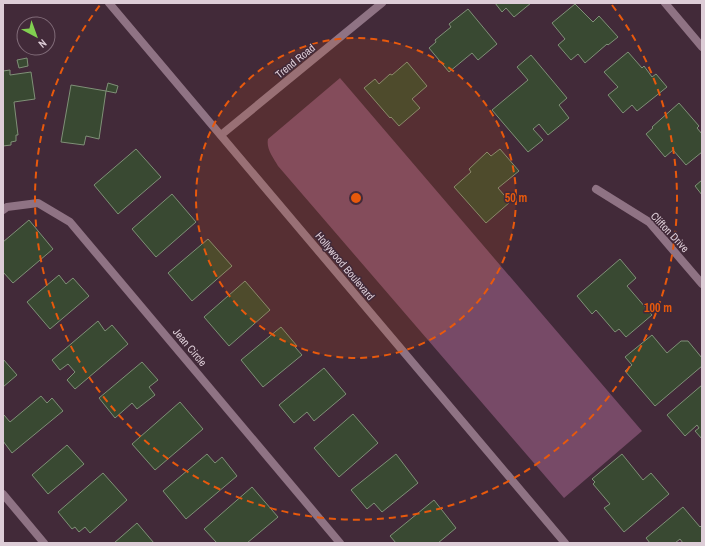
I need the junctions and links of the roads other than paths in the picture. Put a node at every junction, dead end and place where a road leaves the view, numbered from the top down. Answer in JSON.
{"nodes":[{"id":1,"x":109,"y":3,"type":"edge"},
{"id":2,"x":382,"y":3,"type":"edge"},
{"id":3,"x":665,"y":3,"type":"edge"},
{"id":4,"x":702,"y":47,"type":"edge"},
{"id":5,"x":221,"y":135,"type":"junction"},
{"id":6,"x":596,"y":189,"type":"dead end"},
{"id":7,"x":3,"y":210,"type":"edge"},
{"id":8,"x":702,"y":284,"type":"edge"},
{"id":9,"x":3,"y":494,"type":"edge"},
{"id":10,"x":44,"y":543,"type":"edge"},
{"id":11,"x":340,"y":543,"type":"edge"},
{"id":12,"x":565,"y":543,"type":"edge"}],
"edges":[{"from":1,"to":5,"type":"street","name":"Hollywood Boulevard"},
{"from":2,"to":5,"type":"street","name":"Trend Road"},
{"from":3,"to":4,"type":"street"},
{"from":5,"to":12,"type":"street","name":"Hollywood Boulevard"},
{"from":6,"to":8,"type":"street","name":"Clifton Drive"},
{"from":7,"to":11,"type":"street","name":"Jean Circle"},
{"from":9,"to":10,"type":"street"}]}
